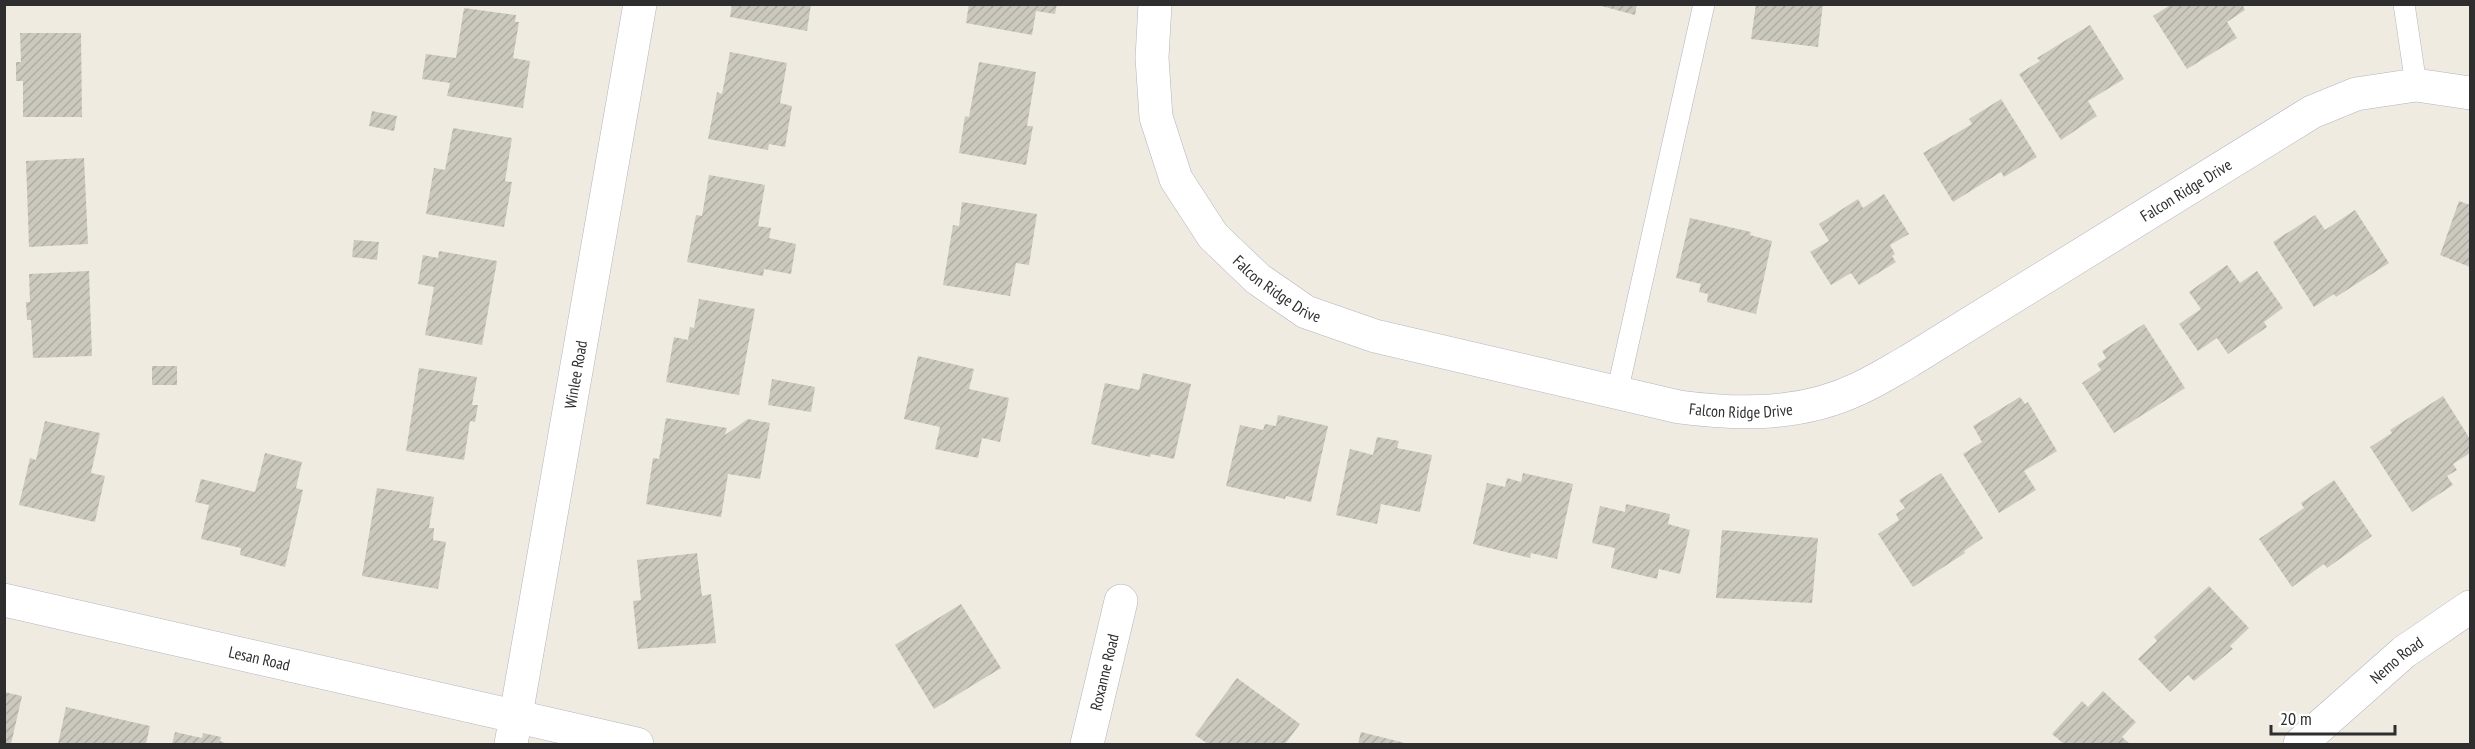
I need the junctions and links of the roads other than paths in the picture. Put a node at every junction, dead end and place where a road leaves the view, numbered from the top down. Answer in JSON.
{"nodes":[{"id":1,"x":640,"y":4,"type":"edge"},
{"id":2,"x":1155,"y":4,"type":"edge"},
{"id":3,"x":1704,"y":4,"type":"edge"},
{"id":4,"x":2404,"y":4,"type":"edge"},
{"id":5,"x":2416,"y":86,"type":"junction"},
{"id":6,"x":2470,"y":93,"type":"edge"},
{"id":7,"x":1617,"y":393,"type":"junction"},
{"id":8,"x":4,"y":600,"type":"edge"},
{"id":9,"x":1121,"y":601,"type":"dead end"},
{"id":10,"x":2470,"y":607,"type":"edge"},
{"id":11,"x":514,"y":731,"type":"edge"},
{"id":12,"x":638,"y":744,"type":"edge"},
{"id":13,"x":1087,"y":744,"type":"edge"},
{"id":14,"x":2300,"y":744,"type":"edge"}],
"edges":[{"from":1,"to":11,"type":"street","name":"Winlee Road"},
{"from":2,"to":7,"type":"street","name":"Falcon Ridge Drive"},
{"from":3,"to":7,"type":"lane"},
{"from":4,"to":5,"type":"lane"},
{"from":5,"to":6,"type":"street","name":"Falcon Ridge Drive"},
{"from":5,"to":7,"type":"street","name":"Falcon Ridge Drive"},
{"from":8,"to":11,"type":"street","name":"Lesan Road"},
{"from":9,"to":13,"type":"street","name":"Roxanne Road"},
{"from":10,"to":14,"type":"street","name":"Nemo Road"},
{"from":11,"to":12,"type":"street","name":"Lesan Road"}]}
